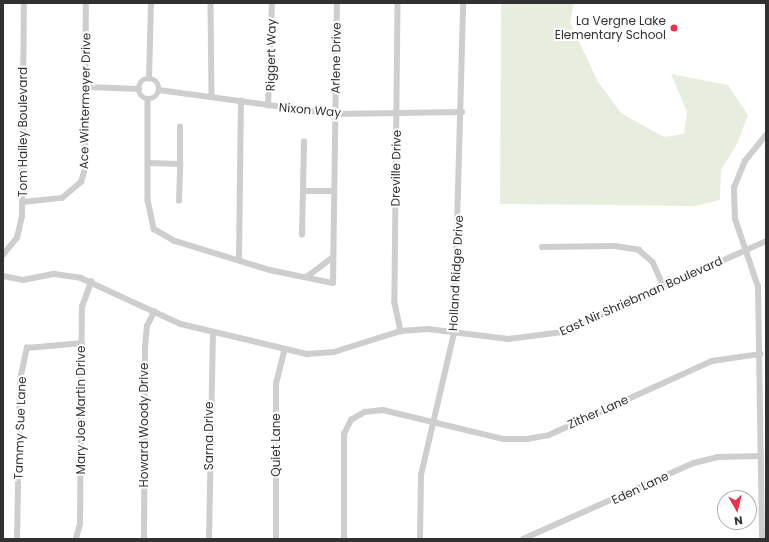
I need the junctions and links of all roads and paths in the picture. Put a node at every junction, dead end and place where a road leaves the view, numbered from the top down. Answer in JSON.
{"nodes":[{"id":1,"x":24,"y":3,"type":"edge"},
{"id":2,"x":86,"y":3,"type":"edge"},
{"id":3,"x":151,"y":3,"type":"edge"},
{"id":4,"x":211,"y":3,"type":"edge"},
{"id":5,"x":272,"y":3,"type":"edge"},
{"id":6,"x":337,"y":3,"type":"edge"},
{"id":7,"x":398,"y":3,"type":"edge"},
{"id":8,"x":463,"y":3,"type":"edge"},
{"id":9,"x":149,"y":79,"type":"junction"},
{"id":10,"x":86,"y":87,"type":"junction"},
{"id":11,"x":140,"y":89,"type":"junction"},
{"id":12,"x":159,"y":90,"type":"junction"},
{"id":13,"x":212,"y":97,"type":"junction"},
{"id":14,"x":148,"y":99,"type":"junction"},
{"id":15,"x":241,"y":101,"type":"junction"},
{"id":16,"x":268,"y":106,"type":"junction"},
{"id":17,"x":397,"y":112,"type":"junction"},
{"id":18,"x":462,"y":112,"type":"junction"},
{"id":19,"x":336,"y":114,"type":"junction"},
{"id":20,"x":180,"y":127,"type":"dead end"},
{"id":21,"x":766,"y":135,"type":"edge"},
{"id":22,"x":304,"y":142,"type":"dead end"},
{"id":23,"x":149,"y":163,"type":"junction"},
{"id":24,"x":180,"y":164,"type":"junction"},
{"id":25,"x":303,"y":191,"type":"junction"},
{"id":26,"x":334,"y":191,"type":"junction"},
{"id":27,"x":179,"y":201,"type":"dead end"},
{"id":28,"x":23,"y":202,"type":"junction"},
{"id":29,"x":302,"y":235,"type":"dead end"},
{"id":30,"x":766,"y":241,"type":"edge"},
{"id":31,"x":542,"y":247,"type":"dead end"},
{"id":32,"x":745,"y":251,"type":"junction"},
{"id":33,"x":3,"y":255,"type":"edge"},
{"id":34,"x":332,"y":258,"type":"junction"},
{"id":35,"x":239,"y":260,"type":"junction"},
{"id":36,"x":3,"y":276,"type":"edge"},
{"id":37,"x":308,"y":276,"type":"junction"},
{"id":38,"x":91,"y":282,"type":"junction"},
{"id":39,"x":664,"y":288,"type":"junction"},
{"id":40,"x":154,"y":312,"type":"junction"},
{"id":41,"x":401,"y":331,"type":"junction"},
{"id":42,"x":213,"y":333,"type":"junction"},
{"id":43,"x":454,"y":333,"type":"junction"},
{"id":44,"x":82,"y":343,"type":"junction"},
{"id":45,"x":284,"y":351,"type":"junction"},
{"id":46,"x":760,"y":354,"type":"junction"},
{"id":47,"x":432,"y":422,"type":"junction"},
{"id":48,"x":761,"y":456,"type":"junction"},
{"id":49,"x":17,"y":539,"type":"edge"},
{"id":50,"x":76,"y":539,"type":"edge"},
{"id":51,"x":144,"y":539,"type":"edge"},
{"id":52,"x":209,"y":539,"type":"edge"},
{"id":53,"x":276,"y":539,"type":"edge"},
{"id":54,"x":344,"y":539,"type":"edge"},
{"id":55,"x":420,"y":539,"type":"edge"},
{"id":56,"x":523,"y":539,"type":"edge"},
{"id":57,"x":762,"y":539,"type":"edge"}],
"edges":[{"from":1,"to":28,"type":"street","name":"Tom Hailey Boulevard"},
{"from":2,"to":10,"type":"street","name":"Ace Wintermeyer Drive"},
{"from":3,"to":9,"type":"street"},
{"from":4,"to":13,"type":"street"},
{"from":5,"to":16,"type":"street","name":"Riggert Way"},
{"from":6,"to":19,"type":"street","name":"Arlene Drive"},
{"from":7,"to":17,"type":"street","name":"Dreville Drive"},
{"from":8,"to":18,"type":"street","name":"Holland Ridge Drive"},
{"from":9,"to":11,"type":"street"},
{"from":9,"to":12,"type":"street"},
{"from":10,"to":11,"type":"street"},
{"from":10,"to":28,"type":"street","name":"Ace Wintermeyer Drive"},
{"from":11,"to":14,"type":"street"},
{"from":12,"to":13,"type":"street","name":"Nixon Way"},
{"from":12,"to":14,"type":"street"},
{"from":13,"to":15,"type":"street","name":"Nixon Way"},
{"from":14,"to":23,"type":"street"},
{"from":15,"to":16,"type":"street","name":"Nixon Way"},
{"from":15,"to":35,"type":"street"},
{"from":16,"to":19,"type":"street","name":"Nixon Way"},
{"from":17,"to":18,"type":"street","name":"Nixon Way"},
{"from":17,"to":19,"type":"street","name":"Nixon Way"},
{"from":17,"to":41,"type":"street","name":"Dreville Drive"},
{"from":18,"to":43,"type":"street","name":"Holland Ridge Drive"},
{"from":19,"to":26,"type":"street","name":"Arlene Drive"},
{"from":20,"to":24,"type":"street"},
{"from":21,"to":32,"type":"street"},
{"from":22,"to":25,"type":"street"},
{"from":23,"to":24,"type":"street"},
{"from":23,"to":35,"type":"street"},
{"from":24,"to":27,"type":"street"},
{"from":25,"to":26,"type":"street"},
{"from":25,"to":29,"type":"street"},
{"from":26,"to":34,"type":"street","name":"Arlene Drive"},
{"from":28,"to":33,"type":"street","name":"Tom Hailey Boulevard"},
{"from":30,"to":32,"type":"street","name":"East Nir Shriebman Boulevard"},
{"from":31,"to":39,"type":"street"},
{"from":32,"to":39,"type":"street","name":"East Nir Shriebman Boulevard"},
{"from":32,"to":46,"type":"street"},
{"from":34,"to":37,"type":"street"},
{"from":34,"to":37,"type":"street","name":"Arlene Drive"},
{"from":35,"to":37,"type":"street"},
{"from":36,"to":38,"type":"street","name":"East Nir Shriebman Boulevard"},
{"from":38,"to":40,"type":"street","name":"East Nir Shriebman Boulevard"},
{"from":38,"to":44,"type":"street","name":"Mary Joe Martin Drive"},
{"from":39,"to":43,"type":"street","name":"East Nir Shriebman Boulevard"},
{"from":40,"to":42,"type":"street","name":"East Nir Shriebman Boulevard"},
{"from":40,"to":51,"type":"street","name":"Howard Woody Drive"},
{"from":41,"to":43,"type":"street","name":"East Nir Shriebman Boulevard"},
{"from":41,"to":45,"type":"street","name":"East Nir Shriebman Boulevard"},
{"from":42,"to":45,"type":"street","name":"East Nir Shriebman Boulevard"},
{"from":42,"to":52,"type":"street","name":"Sarna Drive"},
{"from":43,"to":47,"type":"street","name":"Holland Ridge Drive"},
{"from":44,"to":49,"type":"street","name":"Tammy Sue Lane"},
{"from":44,"to":50,"type":"street","name":"Mary Joe Martin Drive"},
{"from":45,"to":53,"type":"street","name":"Quiet Lane"},
{"from":46,"to":47,"type":"street","name":"Zither Lane"},
{"from":46,"to":48,"type":"street"},
{"from":47,"to":54,"type":"street","name":"Zither Lane"},
{"from":47,"to":55,"type":"street","name":"Holland Ridge Drive"},
{"from":48,"to":56,"type":"street","name":"Eden Lane"},
{"from":48,"to":57,"type":"street"}]}
